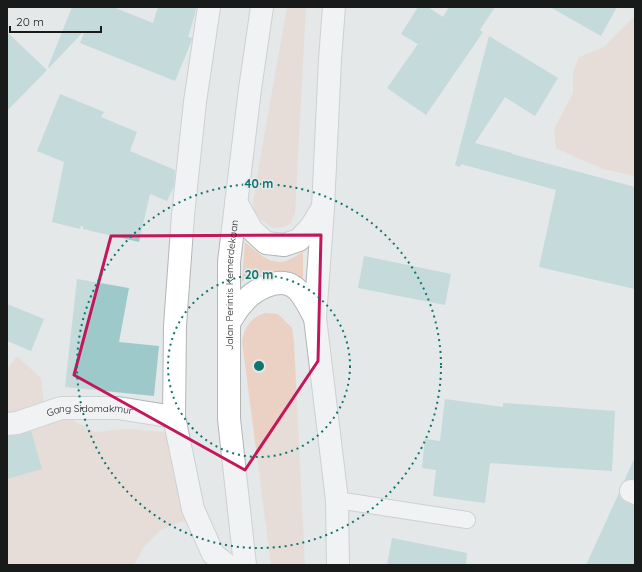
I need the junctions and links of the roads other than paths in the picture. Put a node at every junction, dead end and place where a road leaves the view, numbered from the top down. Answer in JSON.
{"nodes":[{"id":1,"x":209,"y":7,"type":"edge"},
{"id":2,"x":262,"y":7,"type":"edge"},
{"id":3,"x":334,"y":7,"type":"edge"},
{"id":4,"x":236,"y":202,"type":"junction"},
{"id":5,"x":323,"y":208,"type":"junction"},
{"id":6,"x":316,"y":318,"type":"junction"},
{"id":7,"x":229,"y":324,"type":"junction"},
{"id":8,"x":174,"y":418,"type":"junction"},
{"id":9,"x":7,"y":424,"type":"edge"},
{"id":10,"x":337,"y":500,"type":"junction"},
{"id":11,"x":467,"y":520,"type":"dead end"},
{"id":12,"x":227,"y":565,"type":"edge"},
{"id":13,"x":244,"y":565,"type":"edge"},
{"id":14,"x":338,"y":565,"type":"edge"}],
"edges":[{"from":1,"to":8,"type":"main road"},
{"from":2,"to":4,"type":"main road","name":"Jalan Perintis Kemerdekaan"},
{"from":3,"to":5,"type":"main road"},
{"from":4,"to":5,"type":"main road"},
{"from":4,"to":7,"type":"main road","name":"Jalan Perintis Kemerdekaan"},
{"from":5,"to":6,"type":"main road"},
{"from":6,"to":7,"type":"main road"},
{"from":6,"to":10,"type":"main road"},
{"from":7,"to":13,"type":"main road","name":"Jalan Perintis Kemerdekaan"},
{"from":8,"to":9,"type":"main road","name":"Gang Sidomakmur"},
{"from":8,"to":12,"type":"main road"},
{"from":10,"to":11,"type":"lane"},
{"from":10,"to":14,"type":"main road"}]}
